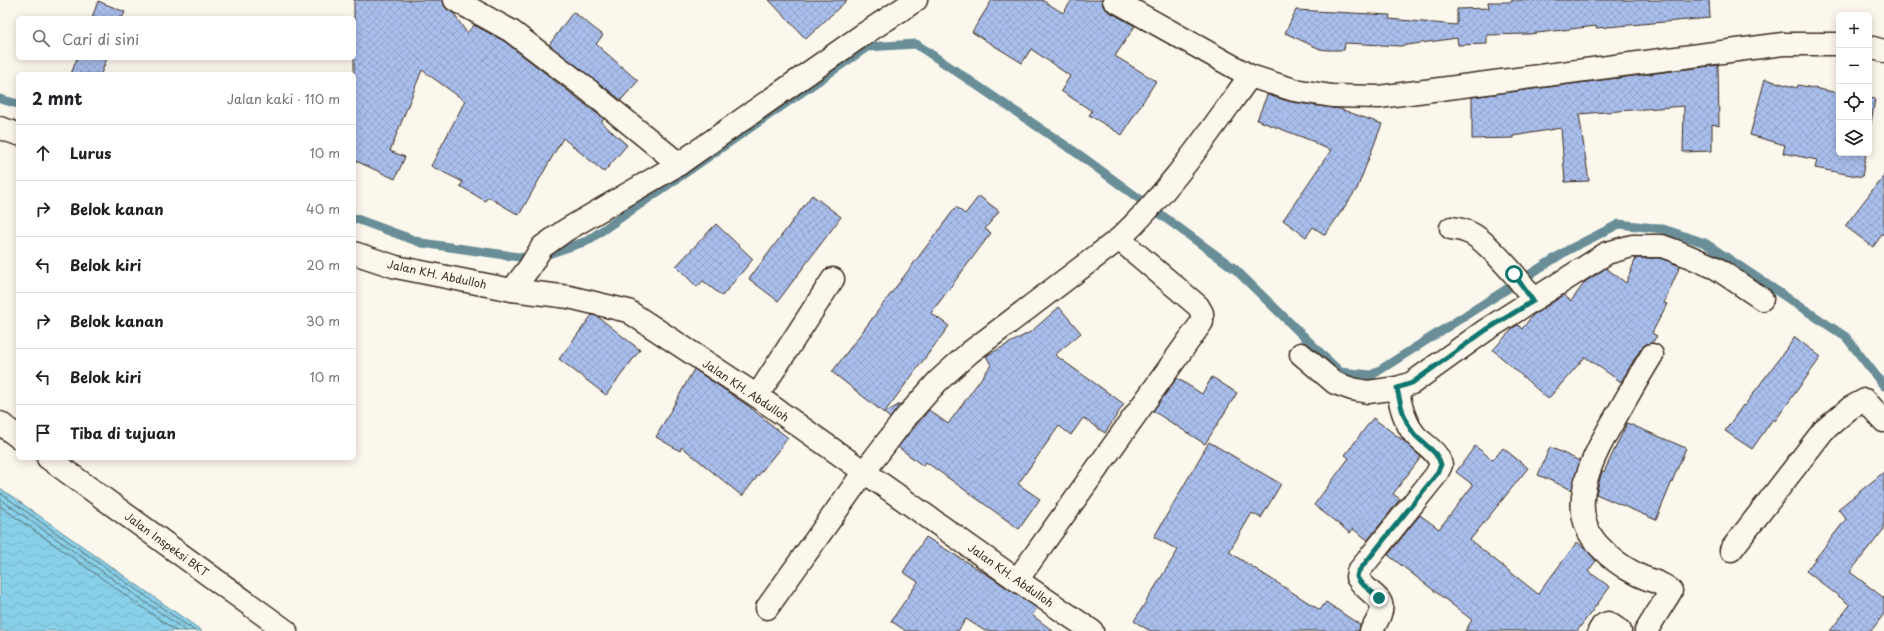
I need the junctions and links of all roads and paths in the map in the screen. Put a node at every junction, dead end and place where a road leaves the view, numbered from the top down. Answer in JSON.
{"nodes":[{"id":1,"x":455,"y":0,"type":"edge"},
{"id":2,"x":916,"y":0,"type":"edge"},
{"id":3,"x":1114,"y":0,"type":"edge"},
{"id":4,"x":1836,"y":44,"type":"edge"},
{"id":5,"x":1872,"y":48,"type":"edge"},
{"id":6,"x":1884,"y":51,"type":"edge"},
{"id":7,"x":1250,"y":76,"type":"junction"},
{"id":8,"x":0,"y":128,"type":"edge"},
{"id":9,"x":16,"y":133,"type":"edge"},
{"id":10,"x":679,"y":164,"type":"junction"},
{"id":11,"x":1451,"y":228,"type":"dead end"},
{"id":12,"x":1119,"y":239,"type":"junction"},
{"id":13,"x":356,"y":254,"type":"edge"},
{"id":14,"x":833,"y":279,"type":"dead end"},
{"id":15,"x":512,"y":290,"type":"junction"},
{"id":16,"x":1531,"y":298,"type":"junction"},
{"id":17,"x":1762,"y":300,"type":"dead end"},
{"id":18,"x":1301,"y":354,"type":"dead end"},
{"id":19,"x":1652,"y":355,"type":"dead end"},
{"id":20,"x":1397,"y":388,"type":"junction"},
{"id":21,"x":757,"y":396,"type":"junction"},
{"id":22,"x":1884,"y":421,"type":"edge"},
{"id":23,"x":0,"y":424,"type":"edge"},
{"id":24,"x":16,"y":436,"type":"edge"},
{"id":25,"x":51,"y":460,"type":"edge"},
{"id":26,"x":864,"y":472,"type":"junction"},
{"id":27,"x":1731,"y":550,"type":"dead end"},
{"id":28,"x":1017,"y":580,"type":"junction"},
{"id":29,"x":767,"y":608,"type":"dead end"},
{"id":30,"x":286,"y":631,"type":"edge"},
{"id":31,"x":1092,"y":631,"type":"edge"},
{"id":32,"x":1371,"y":631,"type":"edge"},
{"id":33,"x":1599,"y":631,"type":"edge"},
{"id":34,"x":1620,"y":631,"type":"edge"},
{"id":35,"x":1646,"y":631,"type":"edge"}],
"edges":[{"from":1,"to":10,"type":"street"},
{"from":2,"to":10,"type":"street"},
{"from":3,"to":7,"type":"street"},
{"from":4,"to":7,"type":"street"},
{"from":5,"to":6,"type":"street"},
{"from":7,"to":12,"type":"street"},
{"from":8,"to":9,"type":"street"},
{"from":10,"to":15,"type":"street"},
{"from":11,"to":16,"type":"street"},
{"from":12,"to":26,"type":"street"},
{"from":12,"to":28,"type":"street"},
{"from":13,"to":15,"type":"street","name":"Jalan KH. Abdulloh"},
{"from":14,"to":21,"type":"street"},
{"from":15,"to":21,"type":"street","name":"Jalan KH. Abdulloh"},
{"from":16,"to":17,"type":"street"},
{"from":16,"to":20,"type":"street"},
{"from":18,"to":20,"type":"street"},
{"from":19,"to":35,"type":"street"},
{"from":20,"to":32,"type":"street"},
{"from":21,"to":26,"type":"street","name":"Jalan KH. Abdulloh"},
{"from":22,"to":27,"type":"street"},
{"from":23,"to":24,"type":"street"},
{"from":25,"to":30,"type":"street","name":"Jalan Inspeksi BKT"},
{"from":26,"to":28,"type":"street","name":"Jalan KH. Abdulloh"},
{"from":26,"to":29,"type":"street"},
{"from":28,"to":31,"type":"street","name":"Jalan KH. Abdulloh"},
{"from":33,"to":34,"type":"street"}]}
